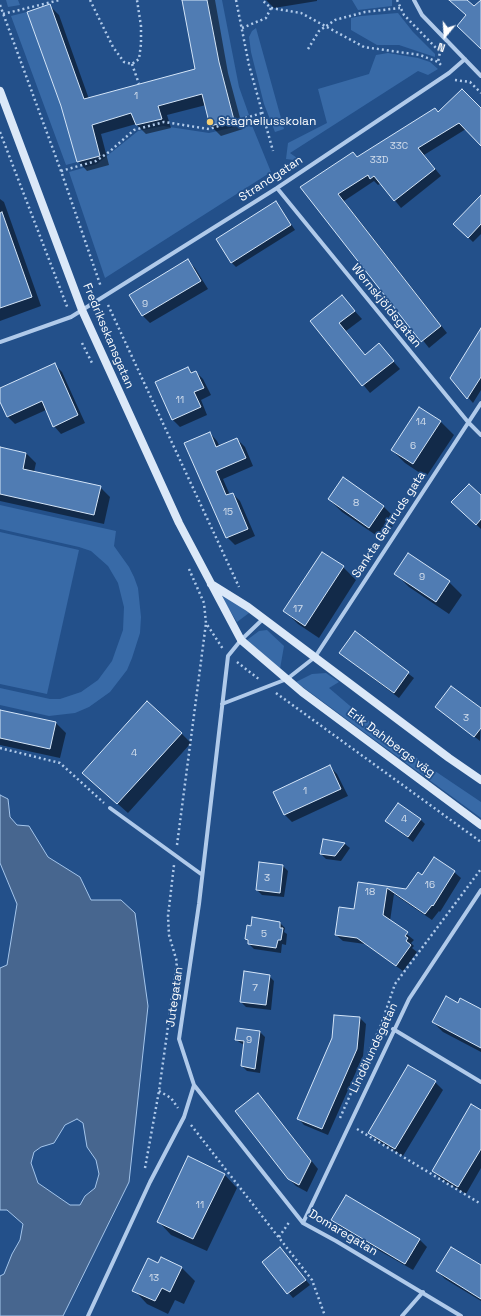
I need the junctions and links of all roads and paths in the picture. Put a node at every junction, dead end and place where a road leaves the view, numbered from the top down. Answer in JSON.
{"nodes":[{"id":1,"x":60,"y":0,"type":"edge"},
{"id":2,"x":90,"y":0,"type":"edge"},
{"id":3,"x":137,"y":0,"type":"edge"},
{"id":4,"x":236,"y":0,"type":"edge"},
{"id":5,"x":262,"y":0,"type":"edge"},
{"id":6,"x":397,"y":0,"type":"edge"},
{"id":7,"x":414,"y":0,"type":"edge"},
{"id":8,"x":0,"y":5,"type":"edge"},
{"id":9,"x":272,"y":8,"type":"junction"},
{"id":10,"x":400,"y":8,"type":"junction"},
{"id":11,"x":3,"y":14,"type":"junction"},
{"id":12,"x":325,"y":25,"type":"junction"},
{"id":13,"x":242,"y":28,"type":"junction"},
{"id":14,"x":308,"y":49,"type":"dead end"},
{"id":15,"x":465,"y":59,"type":"junction"},
{"id":16,"x":132,"y":64,"type":"junction"},
{"id":17,"x":480,"y":73,"type":"edge"},
{"id":18,"x":455,"y":80,"type":"dead end"},
{"id":19,"x":139,"y":84,"type":"dead end"},
{"id":20,"x":0,"y":91,"type":"edge"},
{"id":21,"x":481,"y":93,"type":"edge"},
{"id":22,"x":262,"y":114,"type":"junction"},
{"id":23,"x":0,"y":132,"type":"edge"},
{"id":24,"x":274,"y":151,"type":"dead end"},
{"id":25,"x":61,"y":170,"type":"junction"},
{"id":26,"x":278,"y":188,"type":"junction"},
{"id":27,"x":104,"y":296,"type":"junction"},
{"id":28,"x":82,"y":310,"type":"junction"},
{"id":29,"x":71,"y":317,"type":"junction"},
{"id":30,"x":0,"y":342,"type":"edge"},
{"id":31,"x":481,"y":403,"type":"edge"},
{"id":32,"x":468,"y":422,"type":"junction"},
{"id":33,"x":481,"y":435,"type":"edge"},
{"id":34,"x":210,"y":584,"type":"junction"},
{"id":35,"x":248,"y":607,"type":"junction"},
{"id":36,"x":263,"y":619,"type":"junction"},
{"id":37,"x":206,"y":623,"type":"dead end"},
{"id":38,"x":241,"y":640,"type":"junction"},
{"id":39,"x":228,"y":656,"type":"junction"},
{"id":40,"x":315,"y":657,"type":"junction"},
{"id":41,"x":287,"y":678,"type":"junction"},
{"id":42,"x":268,"y":686,"type":"junction"},
{"id":43,"x":222,"y":704,"type":"junction"},
{"id":44,"x":0,"y":748,"type":"edge"},
{"id":45,"x":481,"y":780,"type":"edge"},
{"id":46,"x":110,"y":808,"type":"joint"},
{"id":47,"x":481,"y":825,"type":"edge"},
{"id":48,"x":481,"y":836,"type":"edge"},
{"id":49,"x":478,"y":840,"type":"junction"},
{"id":50,"x":481,"y":842,"type":"edge"},
{"id":51,"x":176,"y":856,"type":"junction"},
{"id":52,"x":201,"y":874,"type":"junction"},
{"id":53,"x":481,"y":890,"type":"edge"},
{"id":54,"x":393,"y":1029,"type":"junction"},
{"id":55,"x":481,"y":1082,"type":"edge"},
{"id":56,"x":194,"y":1085,"type":"junction"},
{"id":57,"x":160,"y":1091,"type":"junction"},
{"id":58,"x":184,"y":1117,"type":"junction"},
{"id":59,"x":350,"y":1124,"type":"junction"},
{"id":60,"x":144,"y":1174,"type":"dead end"},
{"id":61,"x":481,"y":1204,"type":"edge"},
{"id":62,"x":303,"y":1223,"type":"junction"},
{"id":63,"x":423,"y":1292,"type":"junction"},
{"id":64,"x":88,"y":1316,"type":"edge"},
{"id":65,"x":325,"y":1316,"type":"edge"},
{"id":66,"x":402,"y":1316,"type":"edge"},
{"id":67,"x":461,"y":1316,"type":"edge"}],
"edges":[{"from":1,"to":11,"type":"path"},
{"from":2,"to":16,"type":"path"},
{"from":3,"to":16,"type":"path"},
{"from":4,"to":13,"type":"path"},
{"from":5,"to":9,"type":"path"},
{"from":6,"to":10,"type":"path"},
{"from":7,"to":15,"type":"street"},
{"from":8,"to":11,"type":"path"},
{"from":9,"to":12,"type":"path"},
{"from":9,"to":13,"type":"path"},
{"from":10,"to":12,"type":"path"},
{"from":10,"to":12,"type":"path"},
{"from":11,"to":25,"type":"path"},
{"from":12,"to":14,"type":"path"},
{"from":13,"to":22,"type":"path"},
{"from":15,"to":17,"type":"street"},
{"from":15,"to":26,"type":"street","name":"Strandgatan"},
{"from":16,"to":19,"type":"path"},
{"from":18,"to":21,"type":"path"},
{"from":20,"to":28,"type":"main road","name":"Fredriksskansgatan"},
{"from":22,"to":24,"type":"path"},
{"from":22,"to":25,"type":"path"},
{"from":23,"to":29,"type":"path"},
{"from":25,"to":27,"type":"path"},
{"from":26,"to":27,"type":"street","name":"Strandgatan"},
{"from":26,"to":32,"type":"street","name":"Wernskjöldsgatan"},
{"from":27,"to":28,"type":"street","name":"Strandgatan"},
{"from":27,"to":35,"type":"path"},
{"from":28,"to":29,"type":"street","name":"Strandgatan"},
{"from":28,"to":34,"type":"main road","name":"Fredriksskansgatan"},
{"from":29,"to":30,"type":"street","name":"Strandgatan"},
{"from":31,"to":32,"type":"street","name":"Sankta Gertruds gata"},
{"from":32,"to":33,"type":"street","name":"Wernskjöldsgatan"},
{"from":32,"to":40,"type":"street","name":"Sankta Gertruds gata"},
{"from":34,"to":35,"type":"main road","name":"Erik Dahlbergs väg"},
{"from":34,"to":38,"type":"main road","name":"Erik Dahlbergs väg"},
{"from":35,"to":36,"type":"main road","name":"Erik Dahlbergs väg"},
{"from":36,"to":38,"type":"street"},
{"from":36,"to":40,"type":"main road","name":"Erik Dahlbergs väg"},
{"from":37,"to":51,"type":"path"},
{"from":38,"to":39,"type":"street"},
{"from":38,"to":41,"type":"main road","name":"Erik Dahlbergs väg"},
{"from":39,"to":42,"type":"path"},
{"from":39,"to":43,"type":"street","name":"Jutegatan"},
{"from":40,"to":41,"type":"street"},
{"from":40,"to":45,"type":"main road","name":"Erik Dahlbergs väg"},
{"from":41,"to":42,"type":"street"},
{"from":41,"to":47,"type":"main road","name":"Erik Dahlbergs väg"},
{"from":42,"to":43,"type":"street"},
{"from":42,"to":49,"type":"path"},
{"from":43,"to":52,"type":"street","name":"Jutegatan"},
{"from":44,"to":46,"type":"path"},
{"from":46,"to":51,"type":"street"},
{"from":48,"to":49,"type":"path"},
{"from":49,"to":50,"type":"path"},
{"from":51,"to":52,"type":"street"},
{"from":51,"to":57,"type":"path"},
{"from":52,"to":56,"type":"street","name":"Jutegatan"},
{"from":53,"to":54,"type":"street","name":"Lindölundsgatan"},
{"from":54,"to":55,"type":"street"},
{"from":54,"to":59,"type":"street","name":"Lindölundsgatan"},
{"from":56,"to":58,"type":"street"},
{"from":56,"to":62,"type":"street","name":"Domaregatan"},
{"from":57,"to":58,"type":"path"},
{"from":57,"to":60,"type":"path"},
{"from":58,"to":64,"type":"street"},
{"from":58,"to":65,"type":"path"},
{"from":59,"to":61,"type":"path"},
{"from":59,"to":62,"type":"street","name":"Lindölundsgatan"},
{"from":62,"to":63,"type":"street","name":"Domaregatan"},
{"from":63,"to":66,"type":"street"},
{"from":63,"to":67,"type":"street","name":"Domaregatan"}]}
